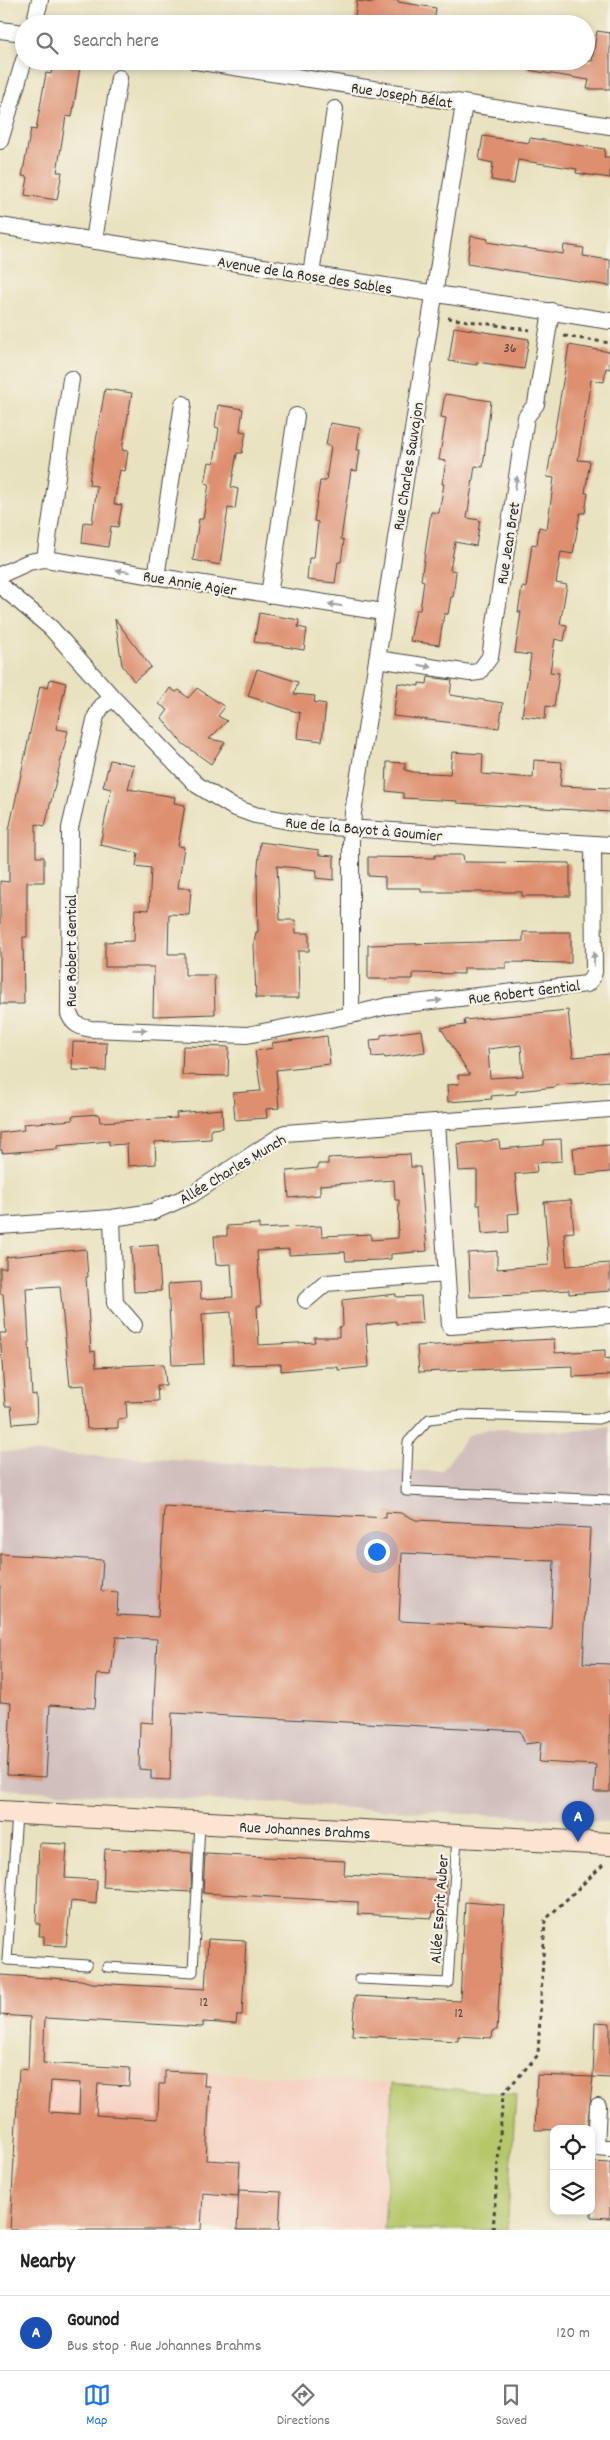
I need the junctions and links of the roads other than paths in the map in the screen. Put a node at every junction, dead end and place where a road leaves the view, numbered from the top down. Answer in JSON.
{"nodes":[{"id":1,"x":40,"y":0,"type":"edge"},
{"id":2,"x":36,"y":15,"type":"edge"},
{"id":3,"x":0,"y":30,"type":"edge"},
{"id":4,"x":15,"y":32,"type":"edge"},
{"id":5,"x":21,"y":70,"type":"edge"},
{"id":6,"x":251,"y":70,"type":"edge"},
{"id":7,"x":119,"y":78,"type":"dead end"},
{"id":8,"x":464,"y":104,"type":"junction"},
{"id":9,"x":335,"y":109,"type":"dead end"},
{"id":10,"x":610,"y":126,"type":"edge"},
{"id":11,"x":0,"y":140,"type":"edge"},
{"id":12,"x":0,"y":226,"type":"edge"},
{"id":13,"x":94,"y":241,"type":"junction"},
{"id":14,"x":311,"y":275,"type":"junction"},
{"id":15,"x":435,"y":294,"type":"junction"},
{"id":16,"x":551,"y":311,"type":"junction"},
{"id":17,"x":610,"y":320,"type":"edge"},
{"id":18,"x":71,"y":379,"type":"dead end"},
{"id":19,"x":183,"y":404,"type":"dead end"},
{"id":20,"x":296,"y":416,"type":"dead end"},
{"id":21,"x":45,"y":559,"type":"junction"},
{"id":22,"x":0,"y":575,"type":"edge"},
{"id":23,"x":156,"y":577,"type":"junction"},
{"id":24,"x":0,"y":584,"type":"edge"},
{"id":25,"x":269,"y":595,"type":"junction"},
{"id":26,"x":384,"y":612,"type":"junction"},
{"id":27,"x":377,"y":659,"type":"junction"},
{"id":28,"x":113,"y":698,"type":"junction"},
{"id":29,"x":351,"y":828,"type":"junction"},
{"id":30,"x":593,"y":844,"type":"junction"},
{"id":31,"x":610,"y":845,"type":"edge"},
{"id":32,"x":351,"y":1015,"type":"junction"},
{"id":33,"x":610,"y":1109,"type":"edge"},
{"id":34,"x":436,"y":1122,"type":"junction"},
{"id":35,"x":112,"y":1218,"type":"junction"},
{"id":36,"x":0,"y":1226,"type":"edge"},
{"id":37,"x":446,"y":1274,"type":"junction"},
{"id":38,"x":306,"y":1300,"type":"dead end"},
{"id":39,"x":610,"y":1314,"type":"edge"},
{"id":40,"x":134,"y":1325,"type":"dead end"},
{"id":41,"x":610,"y":1415,"type":"edge"},
{"id":42,"x":610,"y":1500,"type":"edge"},
{"id":43,"x":8,"y":1812,"type":"edge"},
{"id":44,"x":200,"y":1823,"type":"junction"},
{"id":45,"x":457,"y":1837,"type":"junction"},
{"id":46,"x":607,"y":1844,"type":"edge"},
{"id":47,"x":88,"y":1965,"type":"dead end"},
{"id":48,"x":107,"y":1968,"type":"dead end"},
{"id":49,"x":359,"y":1979,"type":"dead end"},
{"id":50,"x":598,"y":2106,"type":"dead end"},
{"id":51,"x":610,"y":2148,"type":"edge"}],
"edges":[{"from":1,"to":2,"type":"street"},
{"from":3,"to":4,"type":"street"},
{"from":5,"to":11,"type":"street"},
{"from":6,"to":8,"type":"street","name":"Rue Joseph Bélat"},
{"from":7,"to":13,"type":"street"},
{"from":8,"to":10,"type":"street","name":"Rue Joseph Bélat"},
{"from":8,"to":15,"type":"street","name":"Rue Charles Sauvajon"},
{"from":9,"to":14,"type":"street"},
{"from":12,"to":13,"type":"street","name":"Avenue de la Rose des Sables"},
{"from":13,"to":14,"type":"street","name":"Avenue de la Rose des Sables"},
{"from":14,"to":15,"type":"street","name":"Avenue de la Rose des Sables"},
{"from":15,"to":16,"type":"street","name":"Avenue de la Rose des Sables"},
{"from":15,"to":26,"type":"street","name":"Rue Charles Sauvajon"},
{"from":16,"to":17,"type":"street","name":"Avenue de la Rose des Sables"},
{"from":27,"to":16,"type":"street","name":"Rue Jean Bret","one_way":true},
{"from":18,"to":21,"type":"street"},
{"from":19,"to":23,"type":"street"},
{"from":20,"to":25,"type":"street"},
{"from":21,"to":22,"type":"street","name":"Rue Annie Agier"},
{"from":23,"to":21,"type":"street","name":"Rue Annie Agier","one_way":true},
{"from":23,"to":25,"type":"street","name":"Rue Annie Agier"},
{"from":24,"to":28,"type":"street","name":"Rue de la Bayot à Goumier"},
{"from":26,"to":25,"type":"street","name":"Rue Annie Agier","one_way":true},
{"from":26,"to":27,"type":"street","name":"Rue Charles Sauvajon"},
{"from":27,"to":29,"type":"street","name":"Rue Charles Sauvajon"},
{"from":28,"to":29,"type":"street","name":"Rue de la Bayot à Goumier"},
{"from":28,"to":32,"type":"street","name":"Rue Robert Gential","one_way":true},
{"from":29,"to":30,"type":"street","name":"Rue de la Bayot à Goumier"},
{"from":29,"to":32,"type":"street"},
{"from":30,"to":31,"type":"street","name":"Rue de la Bayot à Goumier"},
{"from":32,"to":30,"type":"street","name":"Rue Robert Gential","one_way":true},
{"from":33,"to":34,"type":"street","name":"Allée Charles Munch"},
{"from":34,"to":35,"type":"street","name":"Allée Charles Munch"},
{"from":34,"to":37,"type":"street"},
{"from":35,"to":36,"type":"street","name":"Allée Charles Munch"},
{"from":35,"to":40,"type":"street"},
{"from":37,"to":38,"type":"street"},
{"from":37,"to":39,"type":"street"},
{"from":41,"to":42,"type":"lane"},
{"from":43,"to":44,"type":"street","name":"Rue Johannes Brahms"},
{"from":43,"to":47,"type":"lane"},
{"from":44,"to":45,"type":"street","name":"Rue Johannes Brahms"},
{"from":44,"to":48,"type":"lane"},
{"from":45,"to":46,"type":"street","name":"Rue Johannes Brahms"},
{"from":45,"to":49,"type":"lane","name":"Allée Esprit Auber"},
{"from":50,"to":51,"type":"street"}]}
